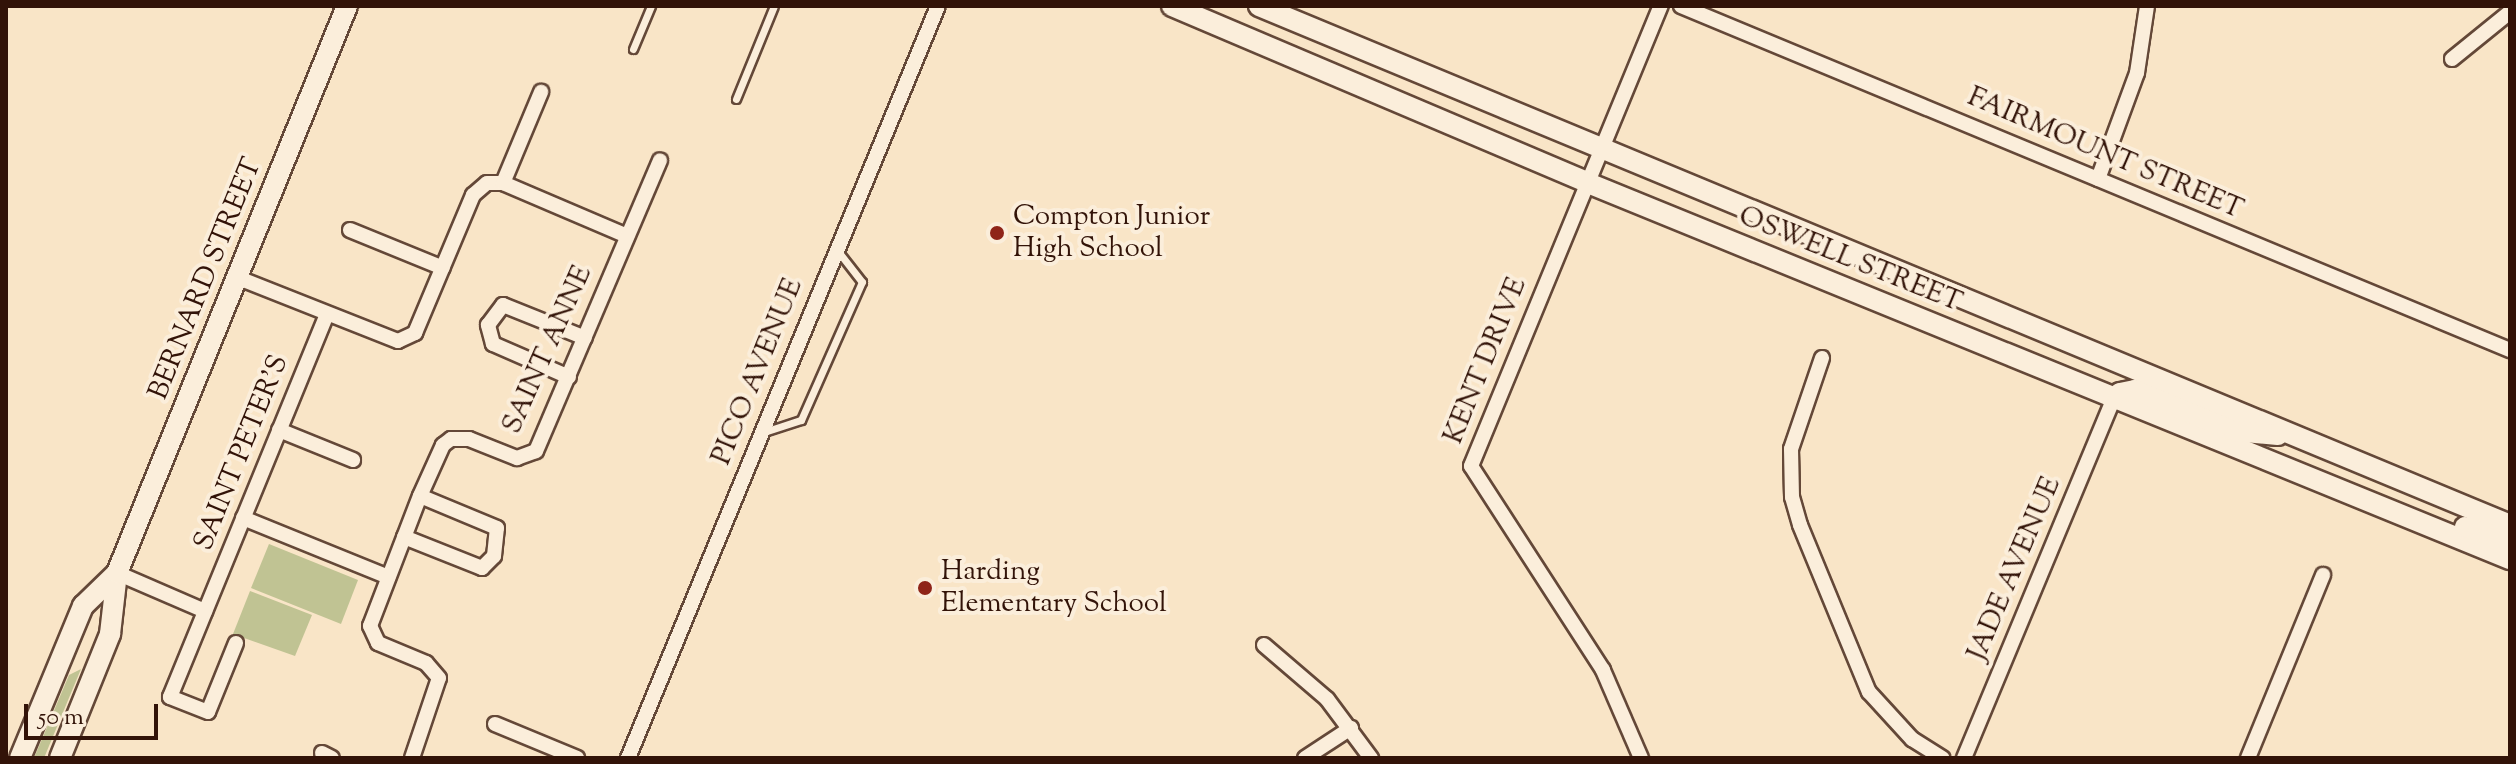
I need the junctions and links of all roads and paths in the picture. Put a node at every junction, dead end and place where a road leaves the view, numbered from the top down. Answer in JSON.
{"nodes":[{"id":1,"x":347,"y":6,"type":"edge"},
{"id":2,"x":651,"y":6,"type":"edge"},
{"id":3,"x":774,"y":6,"type":"edge"},
{"id":4,"x":938,"y":6,"type":"edge"},
{"id":5,"x":1172,"y":6,"type":"edge"},
{"id":6,"x":1259,"y":6,"type":"edge"},
{"id":7,"x":1661,"y":6,"type":"edge"},
{"id":8,"x":1681,"y":6,"type":"edge"},
{"id":9,"x":2147,"y":6,"type":"edge"},
{"id":10,"x":2510,"y":12,"type":"edge"},
{"id":11,"x":633,"y":49,"type":"dead end"},
{"id":12,"x":2452,"y":59,"type":"dead end"},
{"id":13,"x":541,"y":92,"type":"dead end"},
{"id":14,"x":736,"y":99,"type":"dead end"},
{"id":15,"x":1602,"y":148,"type":"junction"},
{"id":16,"x":660,"y":160,"type":"dead end"},
{"id":17,"x":2098,"y":179,"type":"junction"},
{"id":18,"x":503,"y":183,"type":"junction"},
{"id":19,"x":1588,"y":183,"type":"junction"},
{"id":20,"x":350,"y":230,"type":"dead end"},
{"id":21,"x":627,"y":236,"type":"junction"},
{"id":22,"x":837,"y":250,"type":"junction"},
{"id":23,"x":443,"y":268,"type":"junction"},
{"id":24,"x":236,"y":277,"type":"junction"},
{"id":25,"x":327,"y":314,"type":"junction"},
{"id":26,"x":585,"y":338,"type":"junction"},
{"id":27,"x":2510,"y":350,"type":"edge"},
{"id":28,"x":1822,"y":358,"type":"dead end"},
{"id":29,"x":569,"y":377,"type":"junction"},
{"id":30,"x":2113,"y":400,"type":"junction"},
{"id":31,"x":279,"y":430,"type":"junction"},
{"id":32,"x":762,"y":433,"type":"junction"},
{"id":33,"x":2298,"y":437,"type":"junction"},
{"id":34,"x":353,"y":460,"type":"dead end"},
{"id":35,"x":2317,"y":479,"type":"junction"},
{"id":36,"x":420,"y":496,"type":"junction"},
{"id":37,"x":243,"y":518,"type":"junction"},
{"id":38,"x":2510,"y":525,"type":"edge"},
{"id":39,"x":404,"y":537,"type":"junction"},
{"id":40,"x":2510,"y":540,"type":"edge"},
{"id":41,"x":2510,"y":559,"type":"edge"},
{"id":42,"x":117,"y":573,"type":"junction"},
{"id":43,"x":2323,"y":575,"type":"dead end"},
{"id":44,"x":388,"y":577,"type":"junction"},
{"id":45,"x":205,"y":611,"type":"junction"},
{"id":46,"x":236,"y":643,"type":"dead end"},
{"id":47,"x":1264,"y":645,"type":"dead end"},
{"id":48,"x":495,"y":724,"type":"dead end"},
{"id":49,"x":1351,"y":728,"type":"junction"},
{"id":50,"x":20,"y":758,"type":"edge"},
{"id":51,"x":60,"y":758,"type":"edge"},
{"id":52,"x":412,"y":758,"type":"edge"},
{"id":53,"x":577,"y":758,"type":"edge"},
{"id":54,"x":628,"y":758,"type":"edge"},
{"id":55,"x":1305,"y":758,"type":"edge"},
{"id":56,"x":1371,"y":758,"type":"edge"},
{"id":57,"x":1641,"y":758,"type":"edge"},
{"id":58,"x":1942,"y":758,"type":"edge"},
{"id":59,"x":1964,"y":758,"type":"edge"},
{"id":60,"x":2248,"y":758,"type":"edge"}],
"edges":[{"from":1,"to":24,"type":"main road","name":"BERNARD STREET"},
{"from":2,"to":11,"type":"lane"},
{"from":3,"to":14,"type":"lane"},
{"from":4,"to":22,"type":"street","name":"PICO AVENUE"},
{"from":5,"to":19,"type":"main road","name":"OSWELL STREET"},
{"from":6,"to":15,"type":"main road","name":"OSWELL STREET"},
{"from":7,"to":15,"type":"street","name":"KENT DRIVE"},
{"from":8,"to":17,"type":"street","name":"FAIRMOUNT STREET"},
{"from":9,"to":17,"type":"street"},
{"from":10,"to":12,"type":"street"},
{"from":13,"to":18,"type":"street"},
{"from":15,"to":19,"type":"street","name":"KENT DRIVE"},
{"from":15,"to":33,"type":"main road","name":"OSWELL STREET"},
{"from":16,"to":21,"type":"street","name":"SAINT ANNE"},
{"from":17,"to":27,"type":"street","name":"FAIRMOUNT STREET"},
{"from":18,"to":21,"type":"street"},
{"from":18,"to":23,"type":"street"},
{"from":19,"to":30,"type":"main road","name":"OSWELL STREET"},
{"from":19,"to":57,"type":"street","name":"KENT DRIVE"},
{"from":20,"to":23,"type":"street"},
{"from":21,"to":26,"type":"street","name":"SAINT ANNE"},
{"from":22,"to":32,"type":"street","name":"PICO AVENUE"},
{"from":22,"to":32,"type":"lane"},
{"from":23,"to":25,"type":"street"},
{"from":24,"to":25,"type":"street"},
{"from":24,"to":42,"type":"main road","name":"BERNARD STREET"},
{"from":25,"to":31,"type":"street","name":"SAINT PETER'S"},
{"from":26,"to":29,"type":"street","name":"SAINT ANNE"},
{"from":26,"to":29,"type":"street"},
{"from":28,"to":58,"type":"street"},
{"from":29,"to":36,"type":"street","name":"SAINT ANNE"},
{"from":30,"to":33,"type":"main road"},
{"from":30,"to":35,"type":"main road","name":"OSWELL STREET"},
{"from":30,"to":59,"type":"street","name":"JADE AVENUE"},
{"from":31,"to":34,"type":"street"},
{"from":31,"to":37,"type":"street","name":"SAINT PETER'S"},
{"from":32,"to":54,"type":"street","name":"PICO AVENUE"},
{"from":33,"to":38,"type":"main road","name":"OSWELL STREET"},
{"from":35,"to":40,"type":"main road"},
{"from":35,"to":41,"type":"main road","name":"OSWELL STREET"},
{"from":36,"to":39,"type":"street","name":"SAINT ANNE"},
{"from":36,"to":39,"type":"street"},
{"from":37,"to":44,"type":"street"},
{"from":37,"to":45,"type":"street","name":"SAINT PETER'S"},
{"from":39,"to":44,"type":"street","name":"SAINT ANNE"},
{"from":42,"to":45,"type":"street"},
{"from":42,"to":50,"type":"main road","name":"BERNARD STREET"},
{"from":42,"to":51,"type":"main road","name":"BERNARD STREET"},
{"from":43,"to":60,"type":"street"},
{"from":44,"to":52,"type":"street","name":"SAINT ANNE"},
{"from":45,"to":46,"type":"street","name":"SAINT PETER'S"},
{"from":47,"to":49,"type":"street"},
{"from":48,"to":53,"type":"street"},
{"from":49,"to":55,"type":"street"},
{"from":49,"to":56,"type":"street"}]}
